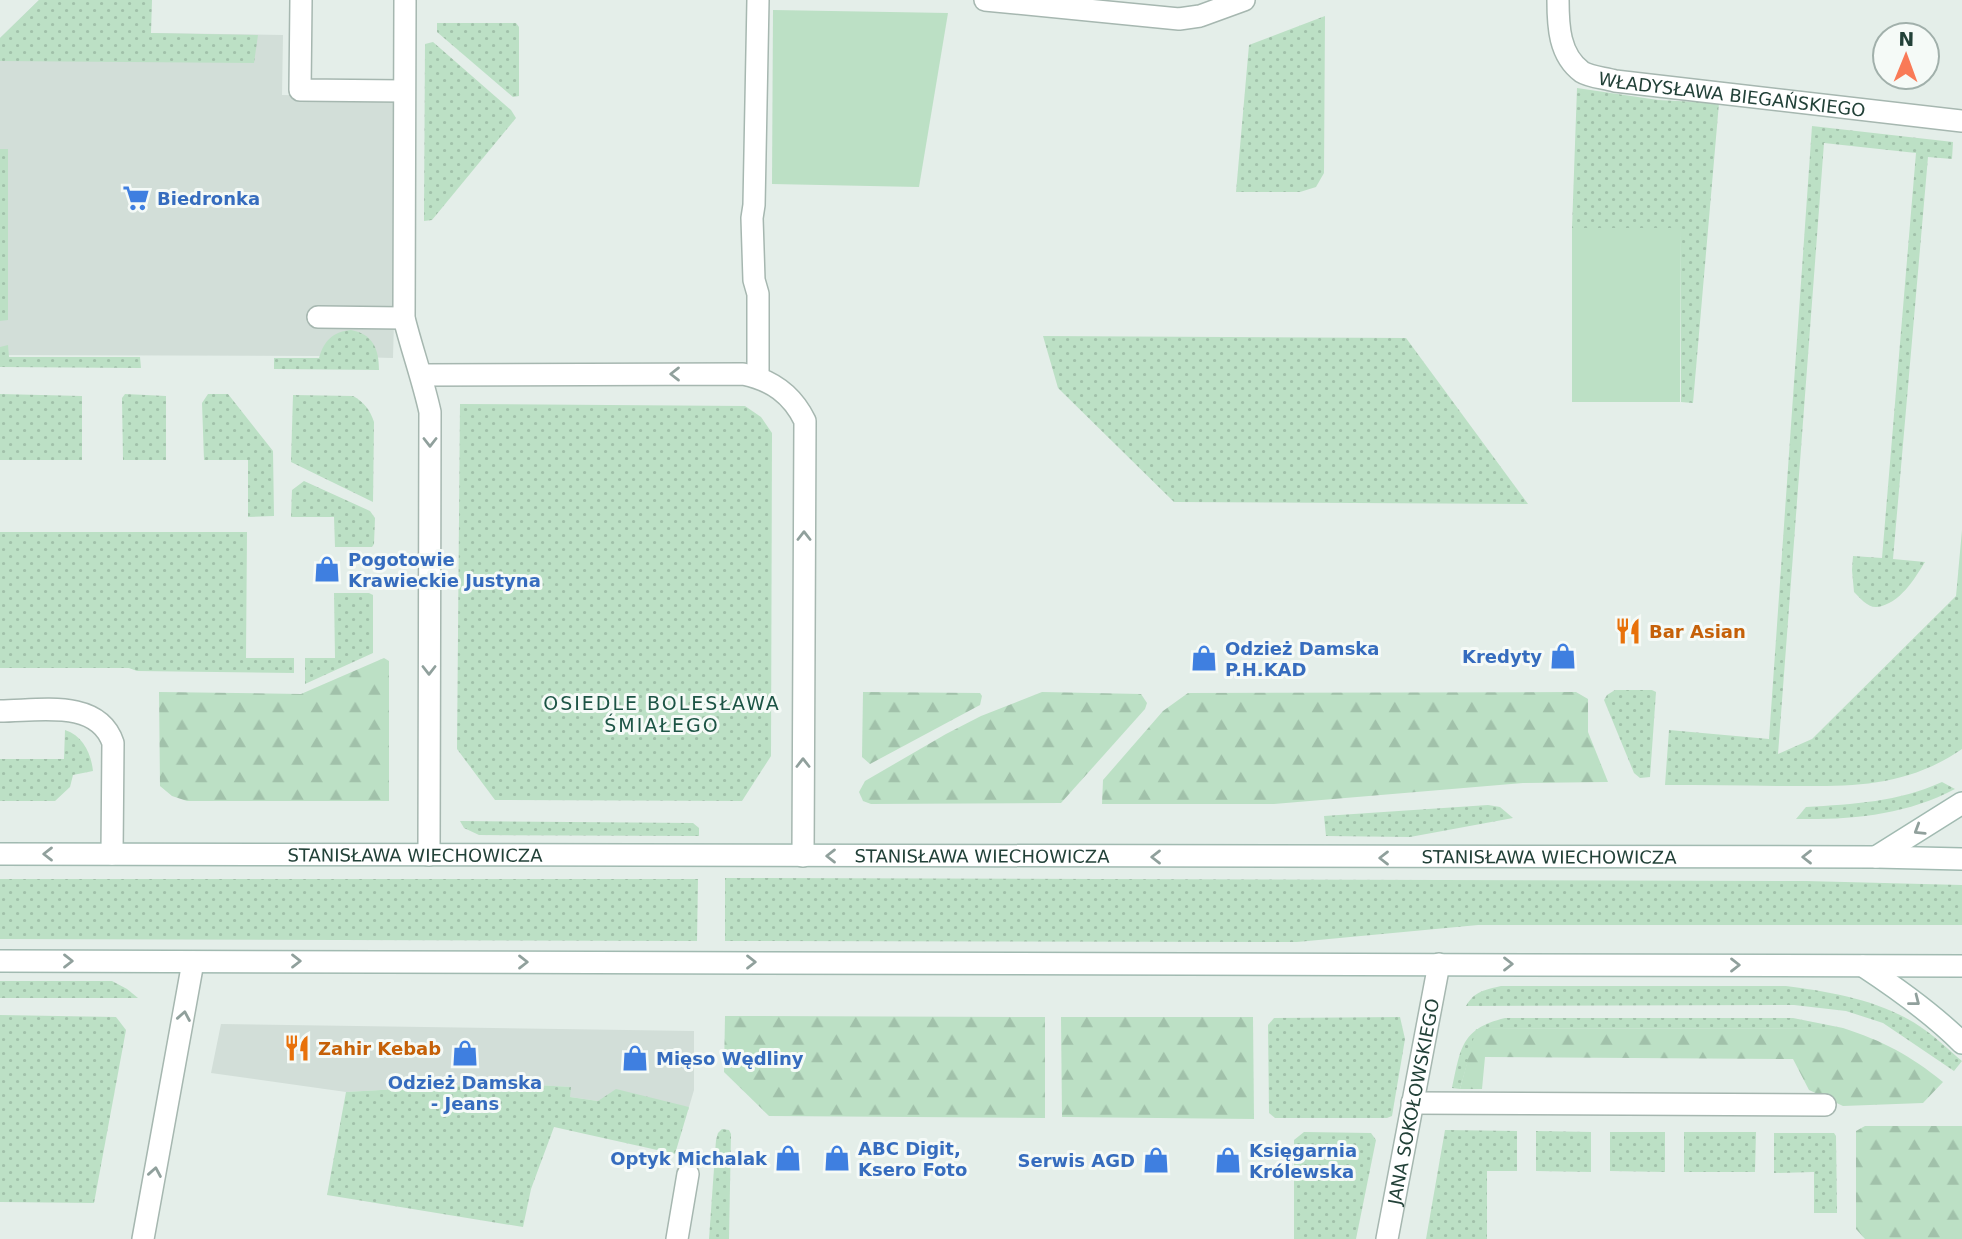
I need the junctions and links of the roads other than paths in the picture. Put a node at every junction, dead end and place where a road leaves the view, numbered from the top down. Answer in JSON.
{"nodes":[{"id":1,"x":300,"y":0,"type":"edge"},
{"id":2,"x":758,"y":0,"type":"edge"},
{"id":3,"x":985,"y":0,"type":"edge"},
{"id":4,"x":1244,"y":0,"type":"edge"},
{"id":5,"x":1558,"y":0,"type":"edge"},
{"id":6,"x":405,"y":1,"type":"edge"},
{"id":7,"x":404,"y":91,"type":"junction"},
{"id":8,"x":1962,"y":121,"type":"edge"},
{"id":9,"x":318,"y":317,"type":"dead end"},
{"id":10,"x":404,"y":318,"type":"junction"},
{"id":11,"x":422,"y":375,"type":"junction"},
{"id":12,"x":758,"y":377,"type":"junction"},
{"id":13,"x":0,"y":711,"type":"edge"},
{"id":14,"x":1962,"y":803,"type":"edge"},
{"id":15,"x":0,"y":854,"type":"edge"},
{"id":16,"x":112,"y":855,"type":"junction"},
{"id":17,"x":429,"y":855,"type":"junction"},
{"id":18,"x":803,"y":856,"type":"junction"},
{"id":19,"x":1876,"y":857,"type":"junction"},
{"id":20,"x":1962,"y":859,"type":"edge"},
{"id":21,"x":0,"y":961,"type":"edge"},
{"id":22,"x":194,"y":961,"type":"junction"},
{"id":23,"x":1440,"y":964,"type":"junction"},
{"id":24,"x":1863,"y":966,"type":"junction"},
{"id":25,"x":1962,"y":966,"type":"edge"},
{"id":26,"x":1962,"y":1043,"type":"edge"},
{"id":27,"x":1412,"y":1103,"type":"junction"},
{"id":28,"x":1825,"y":1105,"type":"dead end"},
{"id":29,"x":688,"y":1174,"type":"dead end"},
{"id":30,"x":143,"y":1239,"type":"edge"},
{"id":31,"x":677,"y":1239,"type":"edge"},
{"id":32,"x":1387,"y":1239,"type":"edge"}],
"edges":[{"from":1,"to":7,"type":"street"},
{"from":2,"to":12,"type":"street"},
{"from":3,"to":4,"type":"street"},
{"from":5,"to":8,"type":"street","name":"WŁADYSŁAWA BIEGAŃSKIEGO"},
{"from":6,"to":7,"type":"street"},
{"from":7,"to":10,"type":"street"},
{"from":9,"to":10,"type":"street"},
{"from":10,"to":11,"type":"street"},
{"from":12,"to":11,"type":"street","one_way":true},
{"from":11,"to":17,"type":"street","one_way":true},
{"from":18,"to":12,"type":"street","one_way":true},
{"from":13,"to":16,"type":"street"},
{"from":14,"to":19,"type":"street","one_way":true},
{"from":16,"to":15,"type":"street","name":"STANISŁAWA WIECHOWICZA","one_way":true},
{"from":16,"to":17,"type":"street","name":"STANISŁAWA WIECHOWICZA"},
{"from":17,"to":18,"type":"street","name":"STANISŁAWA WIECHOWICZA"},
{"from":19,"to":18,"type":"street","name":"STANISŁAWA WIECHOWICZA","one_way":true},
{"from":19,"to":20,"type":"street","name":"STANISŁAWA WIECHOWICZA"},
{"from":21,"to":22,"type":"street","one_way":true},
{"from":22,"to":23,"type":"street","one_way":true},
{"from":30,"to":22,"type":"street","one_way":true},
{"from":23,"to":24,"type":"street","one_way":true},
{"from":23,"to":27,"type":"street","name":"JANA SOKOŁOWSKIEGO"},
{"from":24,"to":25,"type":"street"},
{"from":24,"to":26,"type":"street","one_way":true},
{"from":27,"to":28,"type":"street"},
{"from":27,"to":32,"type":"street","name":"JANA SOKOŁOWSKIEGO"},
{"from":29,"to":31,"type":"street"}]}
